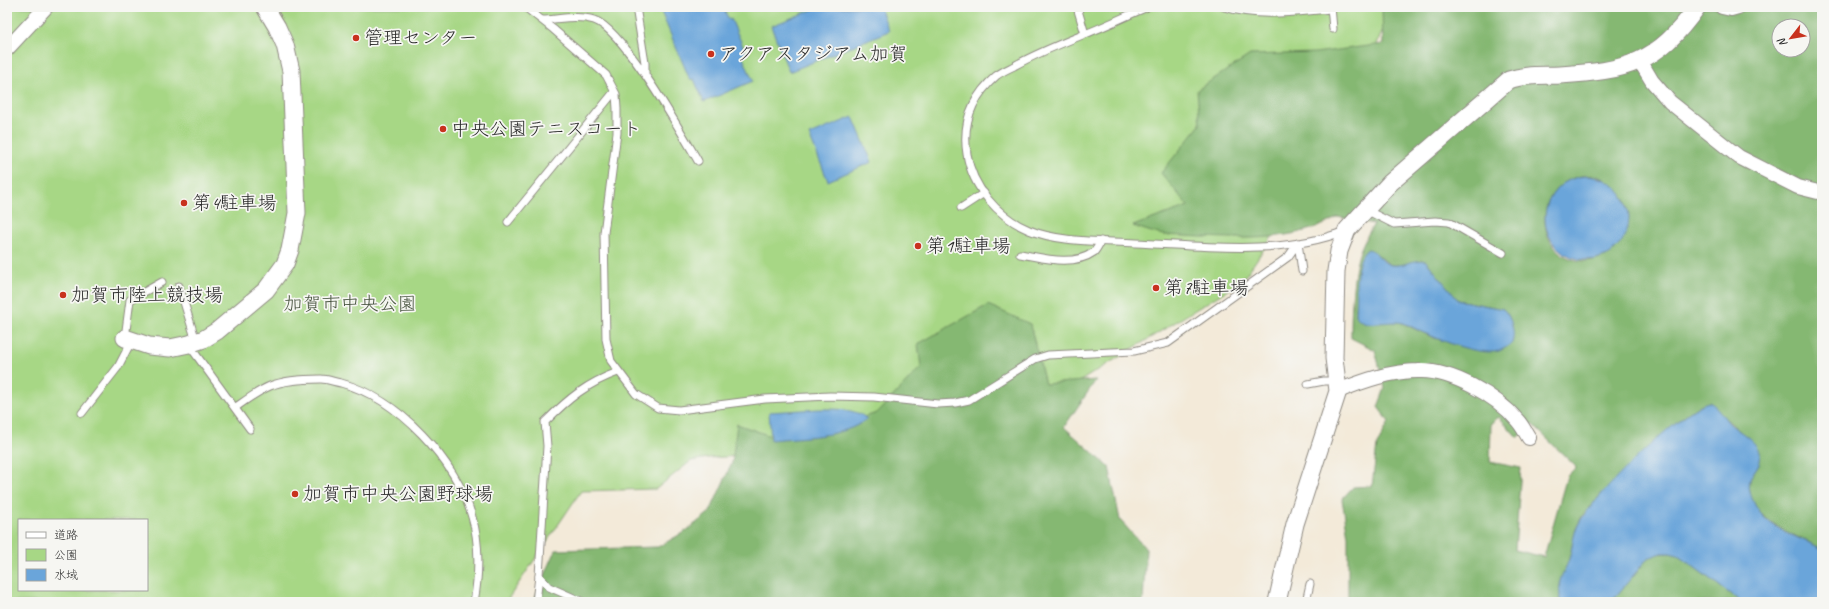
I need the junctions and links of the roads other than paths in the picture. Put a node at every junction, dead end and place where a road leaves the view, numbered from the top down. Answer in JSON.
{"nodes":[{"id":1,"x":46,"y":7,"type":"edge"},
{"id":2,"x":525,"y":7,"type":"edge"},
{"id":3,"x":636,"y":7,"type":"edge"},
{"id":4,"x":1077,"y":7,"type":"edge"},
{"id":5,"x":1147,"y":7,"type":"edge"},
{"id":6,"x":1224,"y":7,"type":"edge"},
{"id":7,"x":1697,"y":7,"type":"edge"},
{"id":8,"x":1722,"y":7,"type":"edge"},
{"id":9,"x":1738,"y":7,"type":"edge"},
{"id":10,"x":269,"y":8,"type":"edge"},
{"id":11,"x":1331,"y":8,"type":"edge"},
{"id":12,"x":543,"y":20,"type":"junction"},
{"id":13,"x":1333,"y":29,"type":"dead end"},
{"id":14,"x":1085,"y":34,"type":"junction"},
{"id":15,"x":7,"y":49,"type":"edge"},
{"id":16,"x":1640,"y":61,"type":"junction"},
{"id":17,"x":644,"y":74,"type":"junction"},
{"id":18,"x":614,"y":92,"type":"junction"},
{"id":19,"x":698,"y":161,"type":"dead end"},
{"id":20,"x":984,"y":193,"type":"junction"},
{"id":21,"x":1822,"y":193,"type":"edge"},
{"id":22,"x":961,"y":208,"type":"dead end"},
{"id":23,"x":1364,"y":209,"type":"junction"},
{"id":24,"x":508,"y":222,"type":"dead end"},
{"id":25,"x":1347,"y":230,"type":"junction"},
{"id":26,"x":1101,"y":241,"type":"junction"},
{"id":27,"x":1298,"y":243,"type":"junction"},
{"id":28,"x":1503,"y":253,"type":"dead end"},
{"id":29,"x":1020,"y":254,"type":"dead end"},
{"id":30,"x":1302,"y":271,"type":"dead end"},
{"id":31,"x":162,"y":282,"type":"dead end"},
{"id":32,"x":179,"y":286,"type":"dead end"},
{"id":33,"x":128,"y":339,"type":"junction"},
{"id":34,"x":192,"y":343,"type":"junction"},
{"id":35,"x":618,"y":372,"type":"junction"},
{"id":36,"x":1308,"y":384,"type":"dead end"},
{"id":37,"x":1338,"y":386,"type":"junction"},
{"id":38,"x":236,"y":407,"type":"junction"},
{"id":39,"x":82,"y":413,"type":"dead end"},
{"id":40,"x":250,"y":429,"type":"dead end"},
{"id":41,"x":1529,"y":438,"type":"dead end"},
{"id":42,"x":539,"y":576,"type":"junction"},
{"id":43,"x":1310,"y":584,"type":"dead end"},
{"id":44,"x":474,"y":602,"type":"edge"},
{"id":45,"x":536,"y":602,"type":"edge"},
{"id":46,"x":583,"y":602,"type":"edge"},
{"id":47,"x":1277,"y":602,"type":"edge"},
{"id":48,"x":1306,"y":602,"type":"edge"}],
"edges":[{"from":1,"to":15,"type":"street"},
{"from":2,"to":12,"type":"lane"},
{"from":3,"to":17,"type":"lane"},
{"from":4,"to":14,"type":"lane"},
{"from":5,"to":14,"type":"lane"},
{"from":6,"to":11,"type":"lane"},
{"from":7,"to":16,"type":"street"},
{"from":8,"to":9,"type":"street"},
{"from":10,"to":34,"type":"street"},
{"from":11,"to":13,"type":"lane"},
{"from":12,"to":17,"type":"lane"},
{"from":12,"to":18,"type":"lane"},
{"from":14,"to":20,"type":"lane"},
{"from":16,"to":21,"type":"street"},
{"from":16,"to":23,"type":"street"},
{"from":17,"to":19,"type":"lane"},
{"from":18,"to":24,"type":"lane"},
{"from":18,"to":35,"type":"lane"},
{"from":20,"to":22,"type":"lane"},
{"from":20,"to":26,"type":"lane"},
{"from":23,"to":25,"type":"street"},
{"from":23,"to":28,"type":"lane"},
{"from":25,"to":27,"type":"lane"},
{"from":25,"to":37,"type":"street"},
{"from":26,"to":27,"type":"lane"},
{"from":26,"to":29,"type":"lane"},
{"from":27,"to":30,"type":"lane"},
{"from":27,"to":35,"type":"lane"},
{"from":31,"to":33,"type":"lane"},
{"from":32,"to":34,"type":"lane"},
{"from":33,"to":34,"type":"street"},
{"from":33,"to":39,"type":"lane"},
{"from":34,"to":38,"type":"lane"},
{"from":35,"to":42,"type":"lane"},
{"from":36,"to":37,"type":"lane"},
{"from":37,"to":41,"type":"street"},
{"from":37,"to":47,"type":"street"},
{"from":38,"to":40,"type":"lane"},
{"from":38,"to":44,"type":"lane"},
{"from":42,"to":45,"type":"lane"},
{"from":42,"to":46,"type":"lane"},
{"from":43,"to":48,"type":"lane"}]}
